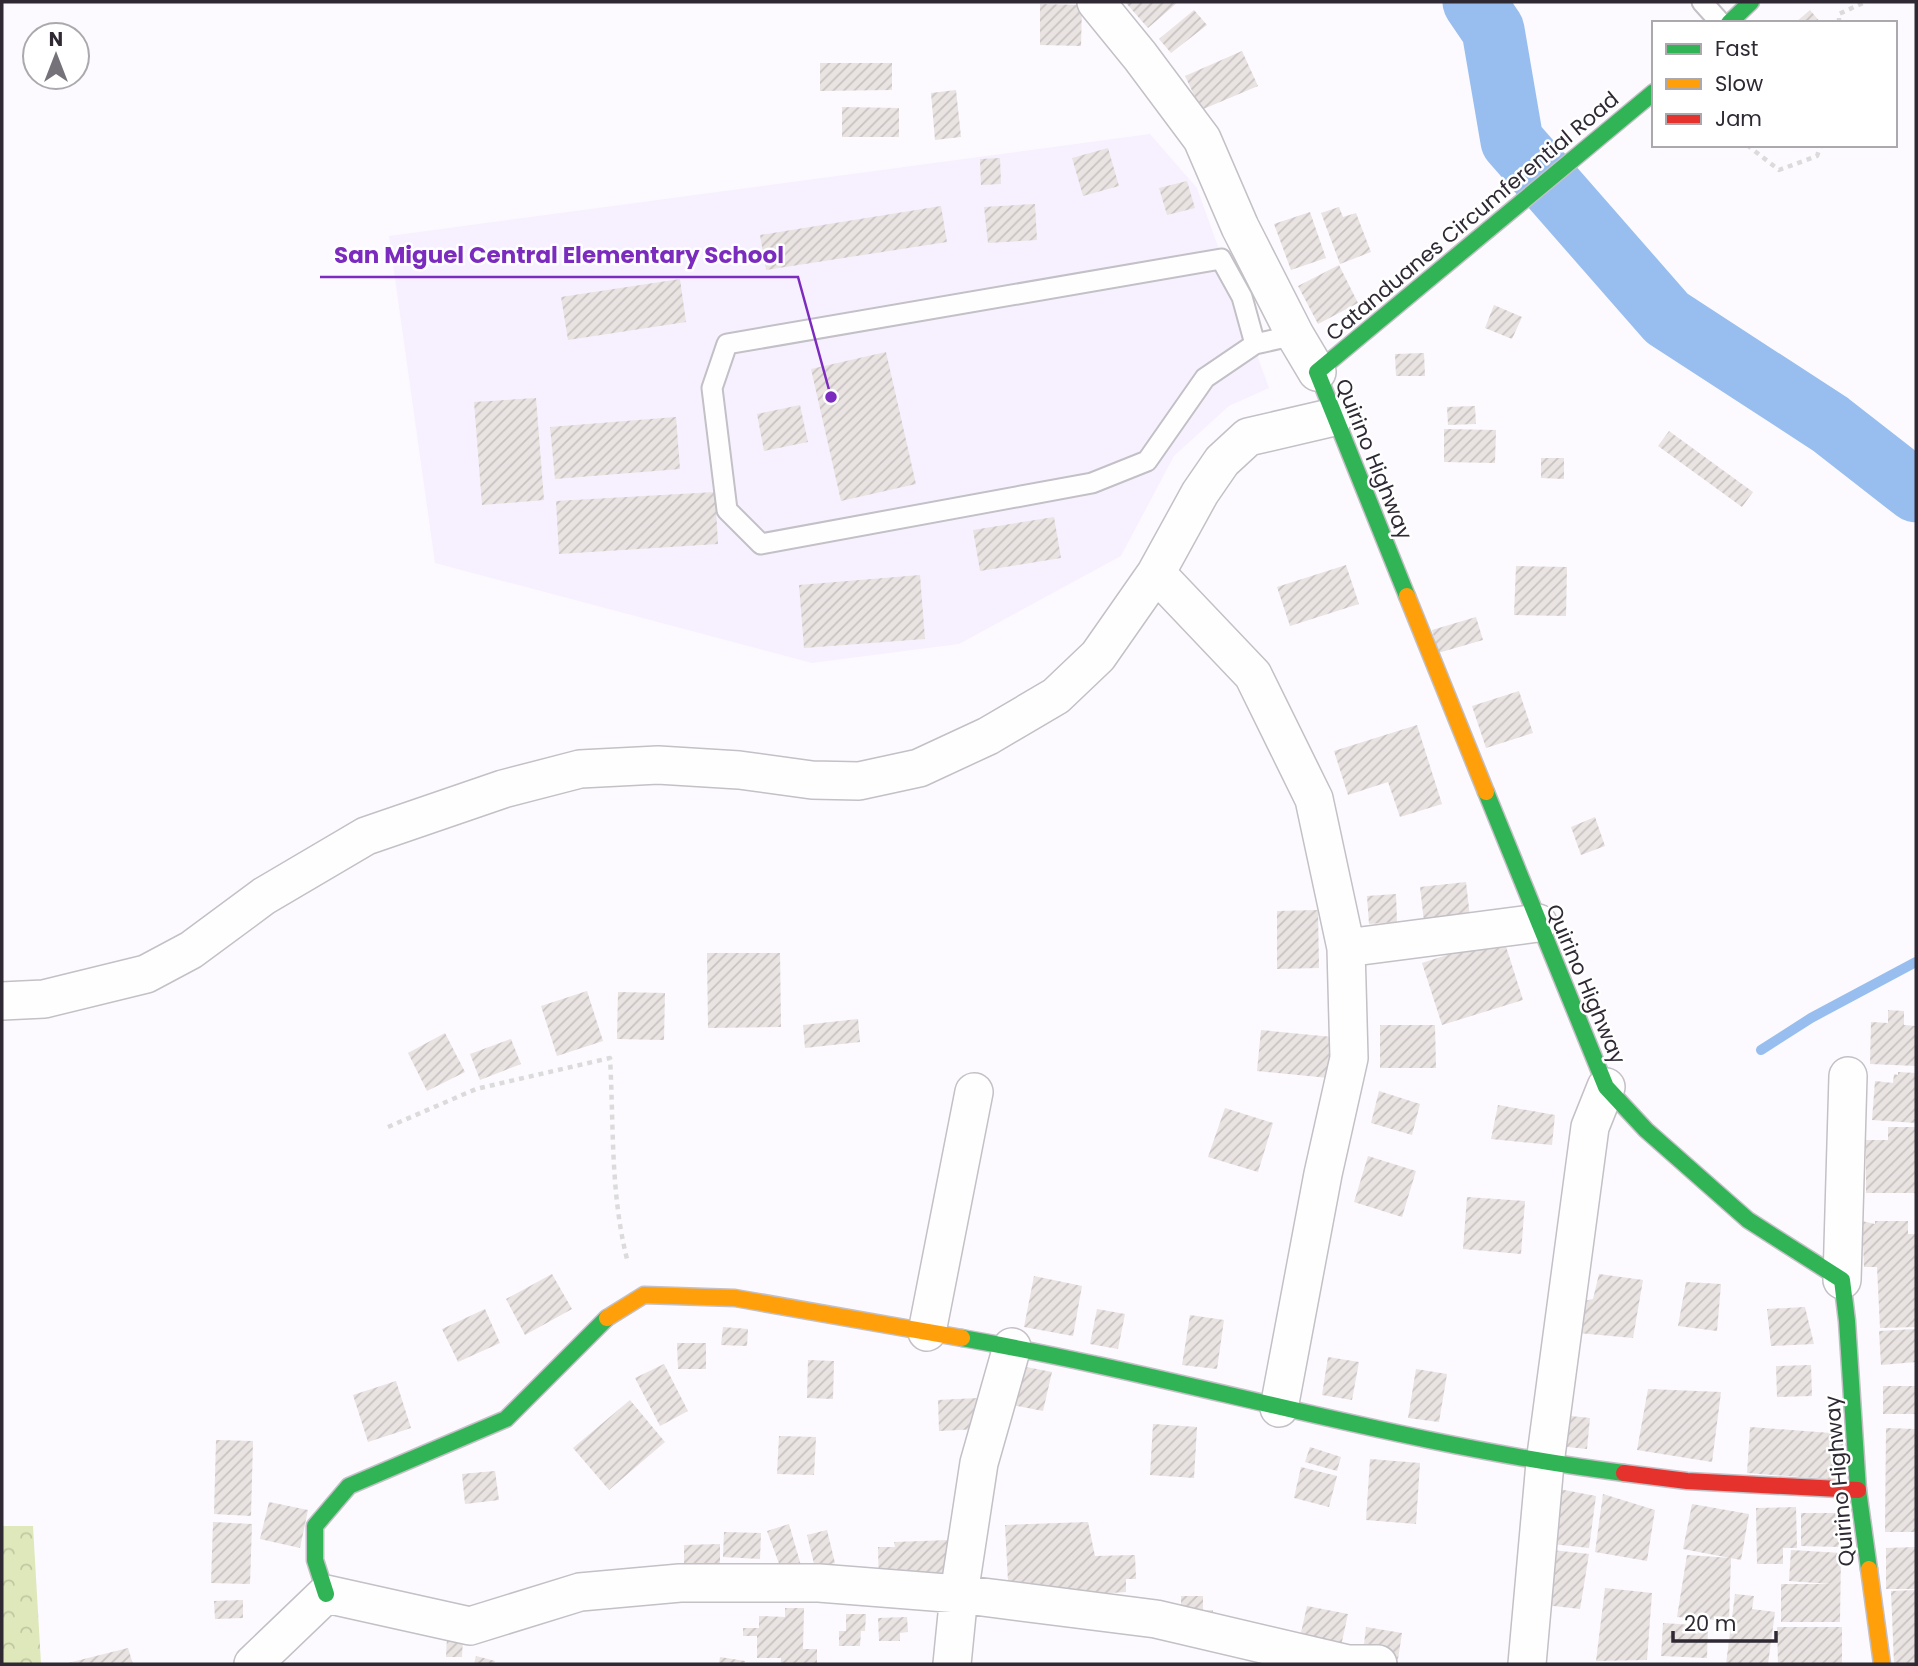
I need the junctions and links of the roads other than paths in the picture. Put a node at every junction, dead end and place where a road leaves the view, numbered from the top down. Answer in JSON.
{"nodes":[{"id":1,"x":1096,"y":2,"type":"edge"},
{"id":2,"x":1702,"y":2,"type":"edge"},
{"id":3,"x":1751,"y":2,"type":"edge"},
{"id":4,"x":1719,"y":21,"type":"edge"},
{"id":5,"x":1731,"y":21,"type":"edge"},
{"id":6,"x":1652,"y":94,"type":"edge"},
{"id":7,"x":1295,"y":334,"type":"junction"},
{"id":8,"x":1255,"y":344,"type":"junction"},
{"id":9,"x":1317,"y":372,"type":"junction"},
{"id":10,"x":1334,"y":416,"type":"junction"},
{"id":11,"x":1156,"y":573,"type":"junction"},
{"id":12,"x":1538,"y":923,"type":"junction"},
{"id":13,"x":1346,"y":948,"type":"junction"},
{"id":14,"x":2,"y":1001,"type":"edge"},
{"id":15,"x":1848,"y":1076,"type":"dead end"},
{"id":16,"x":1606,"y":1087,"type":"junction"},
{"id":17,"x":974,"y":1092,"type":"dead end"},
{"id":18,"x":1842,"y":1280,"type":"junction"},
{"id":19,"x":927,"y":1332,"type":"junction"},
{"id":20,"x":1012,"y":1347,"type":"junction"},
{"id":21,"x":1279,"y":1408,"type":"junction"},
{"id":22,"x":1545,"y":1463,"type":"junction"},
{"id":23,"x":1858,"y":1490,"type":"junction"},
{"id":24,"x":326,"y":1594,"type":"junction"},
{"id":25,"x":959,"y":1594,"type":"junction"},
{"id":26,"x":253,"y":1664,"type":"edge"},
{"id":27,"x":953,"y":1664,"type":"edge"},
{"id":28,"x":1378,"y":1664,"type":"edge"},
{"id":29,"x":1527,"y":1664,"type":"edge"},
{"id":30,"x":1881,"y":1664,"type":"edge"}],
"edges":[{"from":1,"to":7,"type":"street"},
{"from":2,"to":4,"type":"lane"},
{"from":3,"to":5,"type":"main road"},
{"from":6,"to":9,"type":"main road","name":"Catanduanes Circumferential Road"},
{"from":7,"to":8,"type":"lane"},
{"from":7,"to":9,"type":"street"},
{"from":8,"to":8,"type":"lane"},
{"from":9,"to":10,"type":"main road","name":"Quirino Highway"},
{"from":10,"to":11,"type":"street"},
{"from":10,"to":12,"type":"main road","name":"Quirino Highway"},
{"from":11,"to":13,"type":"street"},
{"from":11,"to":14,"type":"street"},
{"from":12,"to":13,"type":"street"},
{"from":12,"to":16,"type":"main road","name":"Quirino Highway"},
{"from":13,"to":21,"type":"street"},
{"from":15,"to":18,"type":"street"},
{"from":16,"to":18,"type":"main road","name":"Quirino Highway"},
{"from":16,"to":22,"type":"street"},
{"from":17,"to":19,"type":"street"},
{"from":18,"to":23,"type":"main road","name":"Quirino Highway"},
{"from":19,"to":20,"type":"main road"},
{"from":19,"to":24,"type":"main road"},
{"from":20,"to":21,"type":"main road"},
{"from":20,"to":25,"type":"street"},
{"from":21,"to":22,"type":"main road"},
{"from":22,"to":23,"type":"main road"},
{"from":22,"to":29,"type":"street"},
{"from":23,"to":30,"type":"main road","name":"Quirino Highway"},
{"from":24,"to":25,"type":"street"},
{"from":24,"to":26,"type":"street"},
{"from":25,"to":27,"type":"street"},
{"from":25,"to":28,"type":"street"}]}
